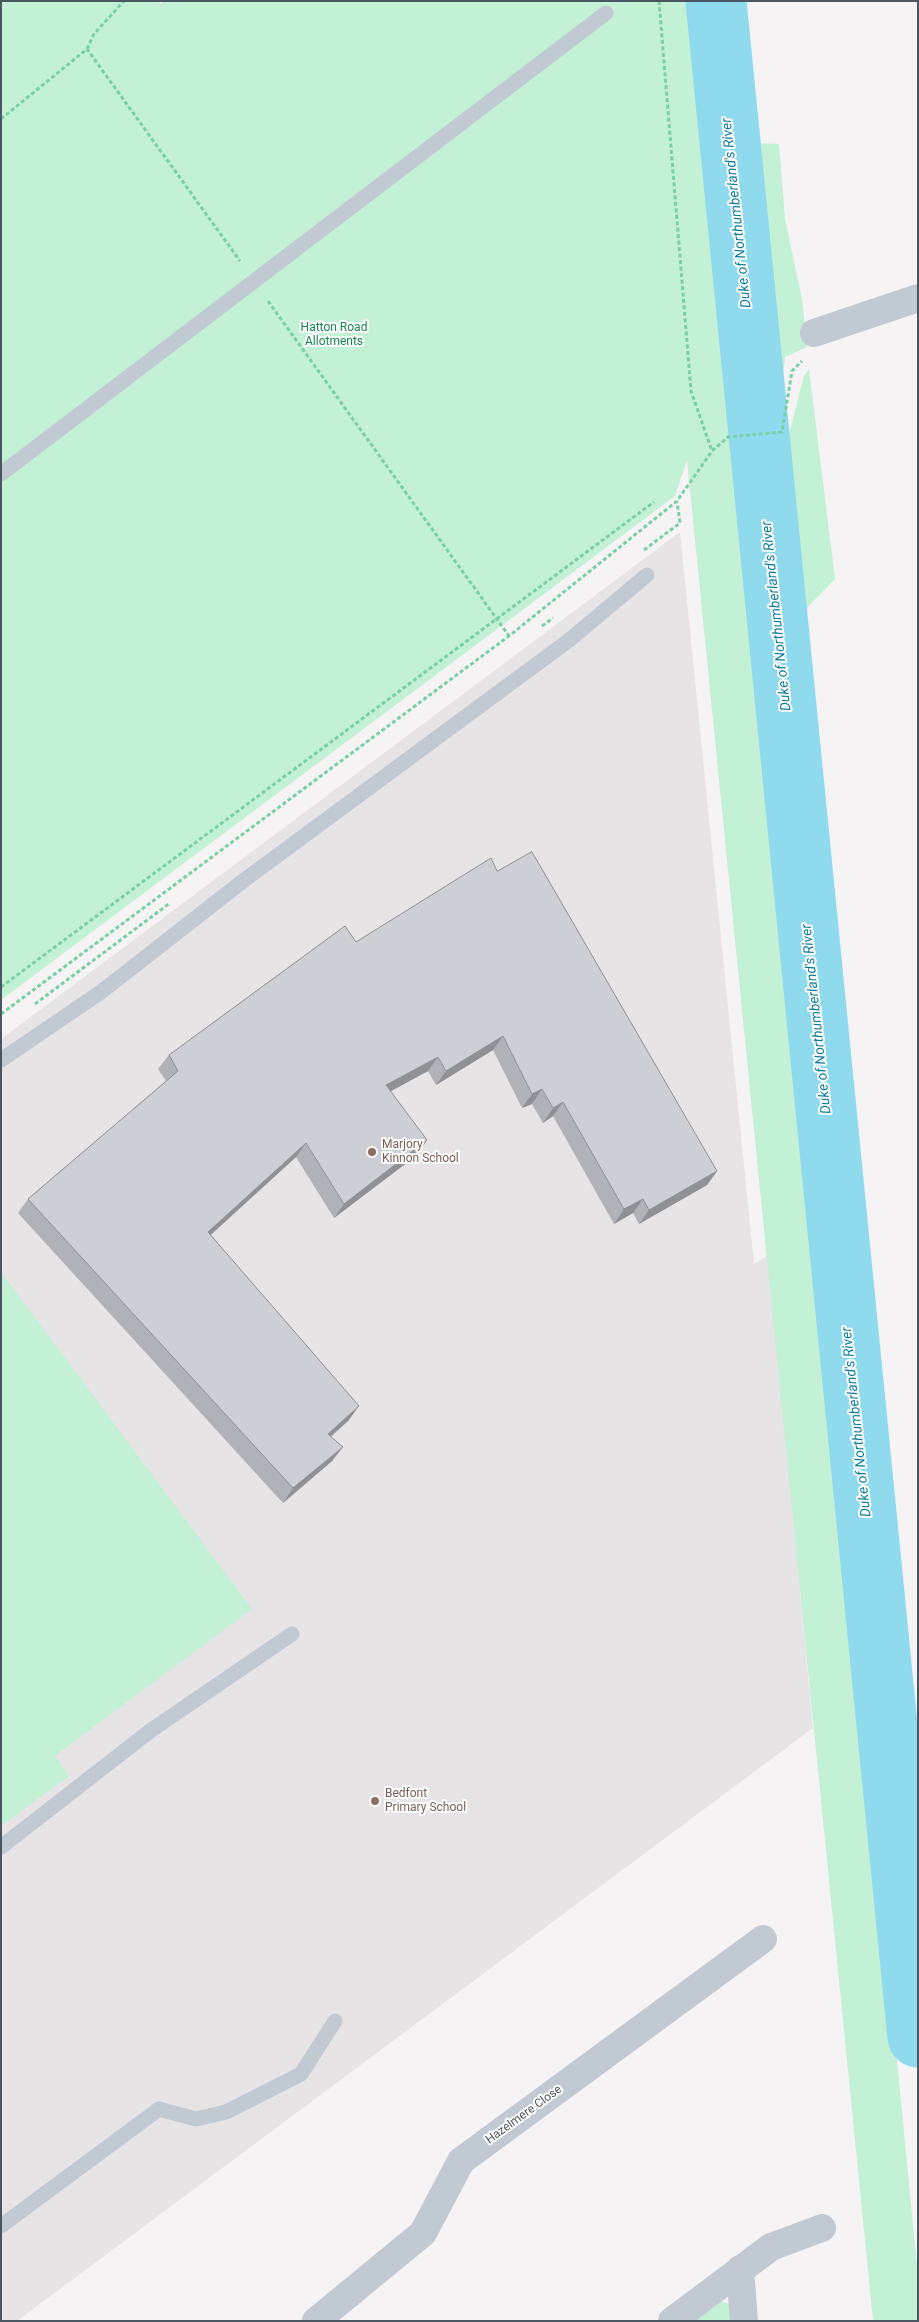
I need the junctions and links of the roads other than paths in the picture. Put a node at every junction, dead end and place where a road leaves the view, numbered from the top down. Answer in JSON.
{"nodes":[{"id":1,"x":606,"y":13,"type":"dead end"},
{"id":2,"x":918,"y":298,"type":"edge"},
{"id":3,"x":814,"y":333,"type":"road end"},
{"id":4,"x":1,"y":474,"type":"edge"},
{"id":5,"x":647,"y":575,"type":"dead end"},
{"id":6,"x":1,"y":1060,"type":"edge"},
{"id":7,"x":292,"y":1634,"type":"dead end"},
{"id":8,"x":1,"y":1847,"type":"edge"},
{"id":9,"x":763,"y":1939,"type":"dead end"},
{"id":10,"x":336,"y":2021,"type":"dead end"},
{"id":11,"x":1,"y":2226,"type":"edge"},
{"id":12,"x":822,"y":2228,"type":"dead end"},
{"id":13,"x":740,"y":2269,"type":"junction"},
{"id":14,"x":316,"y":2321,"type":"edge"},
{"id":15,"x":672,"y":2321,"type":"edge"},
{"id":16,"x":744,"y":2321,"type":"edge"}],
"edges":[{"from":1,"to":4,"type":"lane"},
{"from":2,"to":3,"type":"street"},
{"from":5,"to":6,"type":"lane"},
{"from":7,"to":8,"type":"lane"},
{"from":9,"to":14,"type":"street","name":"Hazelmere Close"},
{"from":10,"to":11,"type":"lane"},
{"from":12,"to":13,"type":"street"},
{"from":13,"to":15,"type":"street"},
{"from":13,"to":16,"type":"street"}]}
